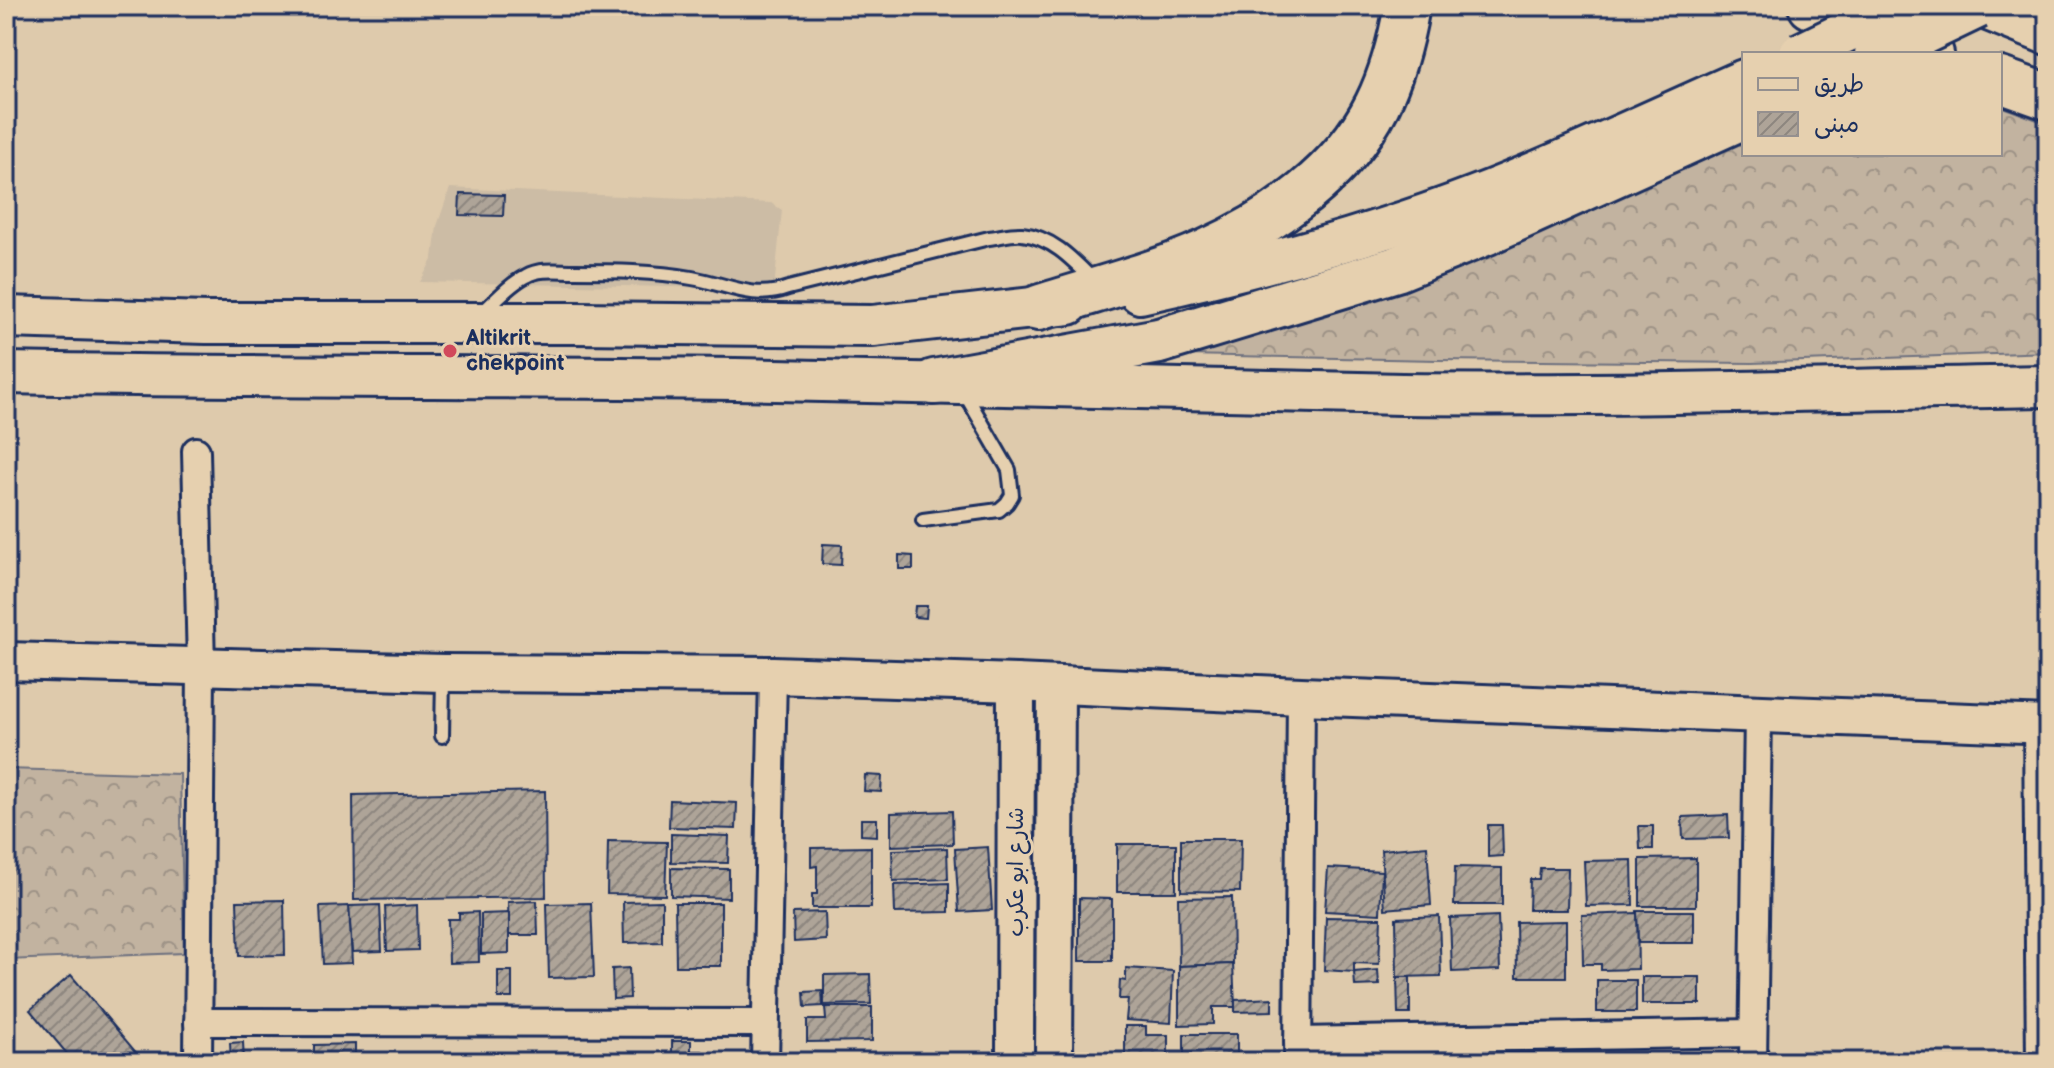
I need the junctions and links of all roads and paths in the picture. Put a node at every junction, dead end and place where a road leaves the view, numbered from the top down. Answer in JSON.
{"nodes":[{"id":1,"x":1407,"y":6,"type":"edge"},
{"id":2,"x":1811,"y":6,"type":"edge"},
{"id":3,"x":1899,"y":6,"type":"edge"},
{"id":4,"x":1977,"y":6,"type":"edge"},
{"id":5,"x":1984,"y":6,"type":"edge"},
{"id":6,"x":2048,"y":32,"type":"edge"},
{"id":7,"x":1804,"y":52,"type":"edge"},
{"id":8,"x":1881,"y":52,"type":"edge"},
{"id":9,"x":1926,"y":52,"type":"edge"},
{"id":10,"x":1742,"y":81,"type":"edge"},
{"id":11,"x":2002,"y":81,"type":"edge"},
{"id":12,"x":2048,"y":97,"type":"edge"},
{"id":13,"x":1742,"y":117,"type":"edge"},
{"id":14,"x":1101,"y":288,"type":"junction"},
{"id":15,"x":1038,"y":308,"type":"junction"},
{"id":16,"x":6,"y":317,"type":"edge"},
{"id":17,"x":471,"y":323,"type":"junction"},
{"id":18,"x":6,"y":373,"type":"edge"},
{"id":19,"x":946,"y":383,"type":"junction"},
{"id":20,"x":2048,"y":386,"type":"edge"},
{"id":21,"x":196,"y":451,"type":"dead end"},
{"id":22,"x":923,"y":520,"type":"dead end"},
{"id":23,"x":6,"y":661,"type":"edge"},
{"id":24,"x":201,"y":667,"type":"junction"},
{"id":25,"x":443,"y":673,"type":"junction"},
{"id":26,"x":773,"y":675,"type":"junction"},
{"id":27,"x":1016,"y":683,"type":"junction"},
{"id":28,"x":1056,"y":685,"type":"junction"},
{"id":29,"x":1301,"y":696,"type":"junction"},
{"id":30,"x":1758,"y":714,"type":"junction"},
{"id":31,"x":2043,"y":725,"type":"edge"},
{"id":32,"x":442,"y":736,"type":"dead end"},
{"id":33,"x":198,"y":1022,"type":"junction"},
{"id":34,"x":765,"y":1023,"type":"junction"},
{"id":35,"x":1753,"y":1033,"type":"junction"},
{"id":36,"x":1298,"y":1052,"type":"edge"},
{"id":37,"x":198,"y":1062,"type":"edge"},
{"id":38,"x":765,"y":1062,"type":"edge"},
{"id":39,"x":1015,"y":1062,"type":"edge"},
{"id":40,"x":1054,"y":1062,"type":"edge"},
{"id":41,"x":1753,"y":1062,"type":"edge"},
{"id":42,"x":2040,"y":1062,"type":"edge"}],
"edges":[{"from":1,"to":14,"type":"highway"},
{"from":2,"to":9,"type":"highway"},
{"from":3,"to":7,"type":"main road","bridge":true},
{"from":4,"to":8,"type":"highway","bridge":true},
{"from":5,"to":6,"type":"highway"},
{"from":10,"to":15,"type":"main road"},
{"from":11,"to":12,"type":"highway"},
{"from":13,"to":19,"type":"highway"},
{"from":14,"to":15,"type":"highway"},
{"from":14,"to":17,"type":"lane"},
{"from":15,"to":17,"type":"main road"},
{"from":16,"to":17,"type":"main road"},
{"from":18,"to":19,"type":"main road"},
{"from":19,"to":20,"type":"main road"},
{"from":19,"to":22,"type":"lane"},
{"from":21,"to":24,"type":"street"},
{"from":23,"to":24,"type":"street"},
{"from":24,"to":25,"type":"street"},
{"from":24,"to":33,"type":"street"},
{"from":25,"to":26,"type":"street"},
{"from":25,"to":32,"type":"lane"},
{"from":26,"to":27,"type":"street"},
{"from":26,"to":34,"type":"street"},
{"from":27,"to":28,"type":"street"},
{"from":27,"to":39,"type":"street","name":"شارع ابو عكرب"},
{"from":28,"to":29,"type":"street"},
{"from":28,"to":40,"type":"street"},
{"from":29,"to":30,"type":"street"},
{"from":29,"to":36,"type":"street"},
{"from":30,"to":31,"type":"street"},
{"from":30,"to":35,"type":"street"},
{"from":31,"to":42,"type":"street"},
{"from":33,"to":34,"type":"street"},
{"from":33,"to":37,"type":"street"},
{"from":34,"to":38,"type":"street"},
{"from":35,"to":36,"type":"street"},
{"from":35,"to":41,"type":"street"}]}
